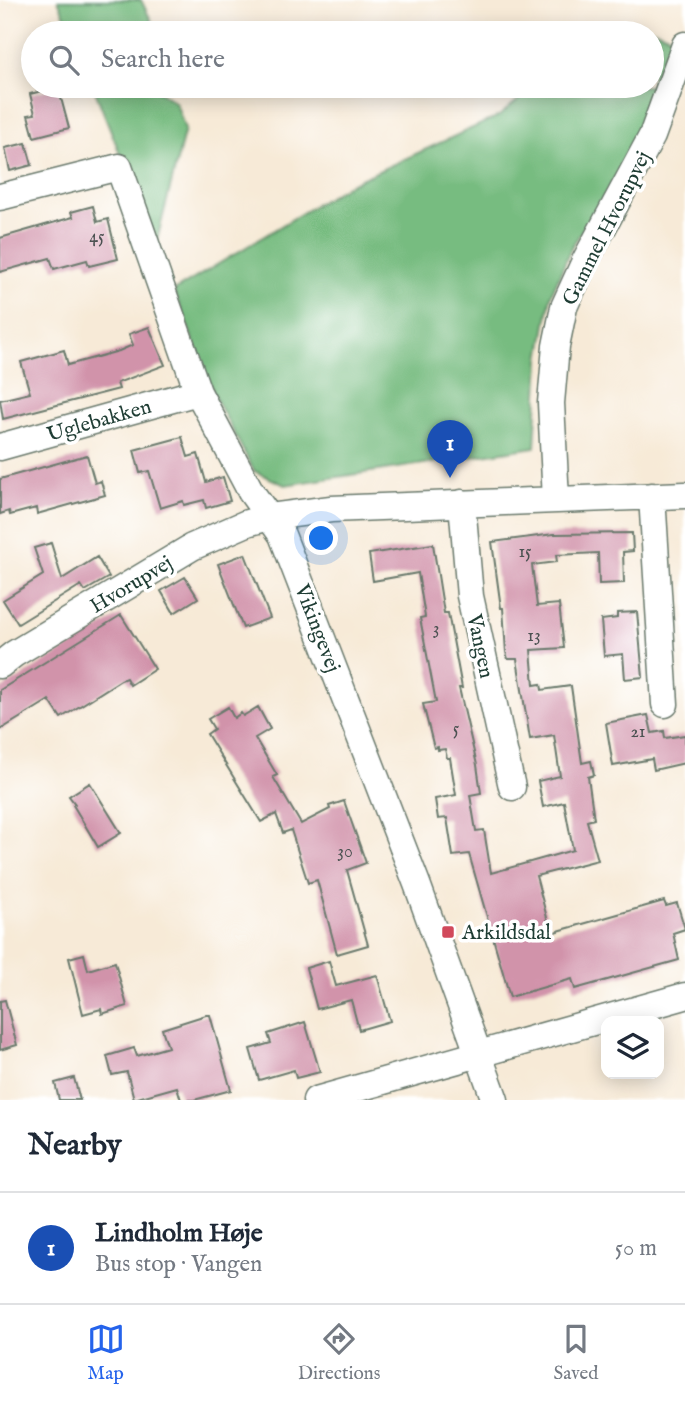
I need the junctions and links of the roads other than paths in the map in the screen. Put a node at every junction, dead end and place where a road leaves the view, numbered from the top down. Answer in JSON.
{"nodes":[{"id":1,"x":685,"y":45,"type":"edge"},
{"id":2,"x":0,"y":197,"type":"edge"},
{"id":3,"x":198,"y":392,"type":"junction"},
{"id":4,"x":0,"y":447,"type":"edge"},
{"id":5,"x":685,"y":495,"type":"edge"},
{"id":6,"x":652,"y":496,"type":"junction"},
{"id":7,"x":556,"y":500,"type":"junction"},
{"id":8,"x":462,"y":503,"type":"junction"},
{"id":9,"x":270,"y":517,"type":"junction"},
{"id":10,"x":0,"y":665,"type":"edge"},
{"id":11,"x":665,"y":704,"type":"dead end"},
{"id":12,"x":512,"y":787,"type":"dead end"},
{"id":13,"x":685,"y":996,"type":"edge"},
{"id":14,"x":478,"y":1055,"type":"junction"},
{"id":15,"x":316,"y":1100,"type":"edge"},
{"id":16,"x":495,"y":1100,"type":"edge"}],
"edges":[{"from":1,"to":7,"type":"street","name":"Gammel Hvorupvej"},
{"from":2,"to":3,"type":"street","name":"Vikingevej"},
{"from":3,"to":4,"type":"street","name":"Uglebakken"},
{"from":3,"to":9,"type":"street","name":"Vikingevej"},
{"from":5,"to":6,"type":"street"},
{"from":6,"to":7,"type":"street"},
{"from":6,"to":11,"type":"street"},
{"from":7,"to":8,"type":"street"},
{"from":8,"to":9,"type":"street"},
{"from":8,"to":12,"type":"street","name":"Vangen"},
{"from":9,"to":10,"type":"street","name":"Hvorupvej"},
{"from":9,"to":14,"type":"street","name":"Vikingevej"},
{"from":13,"to":14,"type":"street"},
{"from":14,"to":15,"type":"street"},
{"from":14,"to":16,"type":"street","name":"Vikingevej"}]}
